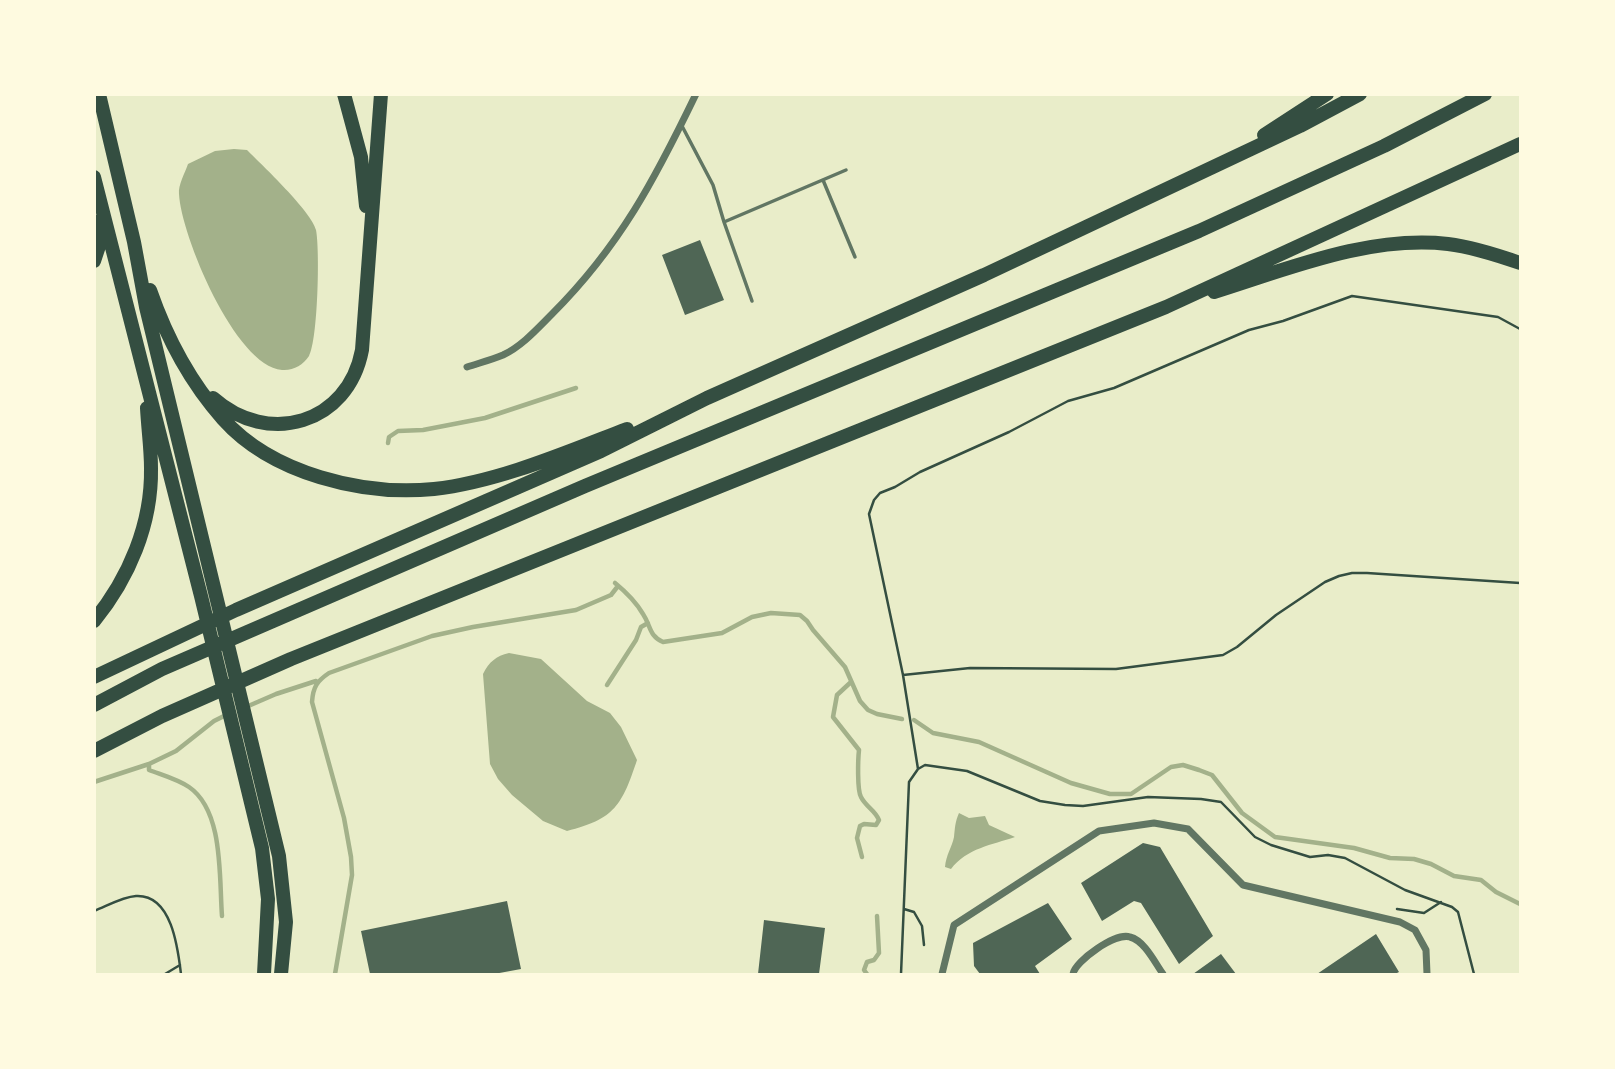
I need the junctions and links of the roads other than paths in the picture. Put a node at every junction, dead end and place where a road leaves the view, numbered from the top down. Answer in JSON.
{"nodes":[{"id":1,"x":99,"y":94,"type":"edge"},
{"id":2,"x":344,"y":94,"type":"edge"},
{"id":3,"x":381,"y":94,"type":"edge"},
{"id":4,"x":696,"y":94,"type":"edge"},
{"id":5,"x":1327,"y":94,"type":"edge"},
{"id":6,"x":1360,"y":94,"type":"edge"},
{"id":7,"x":1485,"y":94,"type":"edge"},
{"id":8,"x":681,"y":125,"type":"junction"},
{"id":9,"x":1521,"y":144,"type":"edge"},
{"id":10,"x":1218,"y":164,"type":"junction"},
{"id":11,"x":846,"y":170,"type":"dead end"},
{"id":12,"x":822,"y":180,"type":"junction"},
{"id":13,"x":96,"y":182,"type":"edge"},
{"id":14,"x":724,"y":222,"type":"junction"},
{"id":15,"x":134,"y":242,"type":"junction"},
{"id":16,"x":855,"y":257,"type":"dead end"},
{"id":17,"x":369,"y":258,"type":"junction"},
{"id":18,"x":94,"y":261,"type":"edge"},
{"id":19,"x":1521,"y":264,"type":"edge"},
{"id":20,"x":752,"y":301,"type":"dead end"},
{"id":21,"x":1166,"y":307,"type":"junction"},
{"id":22,"x":467,"y":367,"type":"dead end"},
{"id":23,"x":145,"y":379,"type":"junction"},
{"id":24,"x":198,"y":385,"type":"junction"},
{"id":25,"x":707,"y":398,"type":"junction"},
{"id":26,"x":208,"y":593,"type":"junction"},
{"id":27,"x":94,"y":621,"type":"edge"},
{"id":28,"x":94,"y":677,"type":"edge"},
{"id":29,"x":94,"y":705,"type":"edge"},
{"id":30,"x":242,"y":735,"type":"junction"},
{"id":31,"x":94,"y":751,"type":"edge"},
{"id":32,"x":264,"y":975,"type":"edge"},
{"id":33,"x":281,"y":975,"type":"edge"},
{"id":34,"x":942,"y":975,"type":"edge"},
{"id":35,"x":1073,"y":975,"type":"edge"},
{"id":36,"x":1163,"y":975,"type":"edge"},
{"id":37,"x":1427,"y":975,"type":"edge"}],
"edges":[{"from":1,"to":15,"type":"highway"},
{"from":2,"to":17,"type":"highway"},
{"from":3,"to":17,"type":"highway"},
{"from":4,"to":8,"type":"street"},
{"from":5,"to":10,"type":"highway"},
{"from":6,"to":10,"type":"highway"},
{"from":7,"to":29,"type":"highway"},
{"from":8,"to":14,"type":"lane"},
{"from":8,"to":22,"type":"street"},
{"from":9,"to":21,"type":"highway"},
{"from":10,"to":25,"type":"highway"},
{"from":11,"to":12,"type":"lane"},
{"from":12,"to":14,"type":"lane"},
{"from":12,"to":16,"type":"lane"},
{"from":13,"to":18,"type":"highway"},
{"from":13,"to":23,"type":"highway"},
{"from":14,"to":20,"type":"lane"},
{"from":15,"to":24,"type":"highway"},
{"from":15,"to":26,"type":"highway"},
{"from":17,"to":24,"type":"highway"},
{"from":19,"to":21,"type":"highway"},
{"from":21,"to":31,"type":"highway"},
{"from":23,"to":26,"type":"highway"},
{"from":23,"to":27,"type":"highway"},
{"from":24,"to":25,"type":"highway"},
{"from":25,"to":28,"type":"highway"},
{"from":26,"to":30,"type":"highway"},
{"from":30,"to":32,"type":"highway"},
{"from":30,"to":33,"type":"highway"},
{"from":34,"to":37,"type":"street"},
{"from":35,"to":36,"type":"street"}]}
